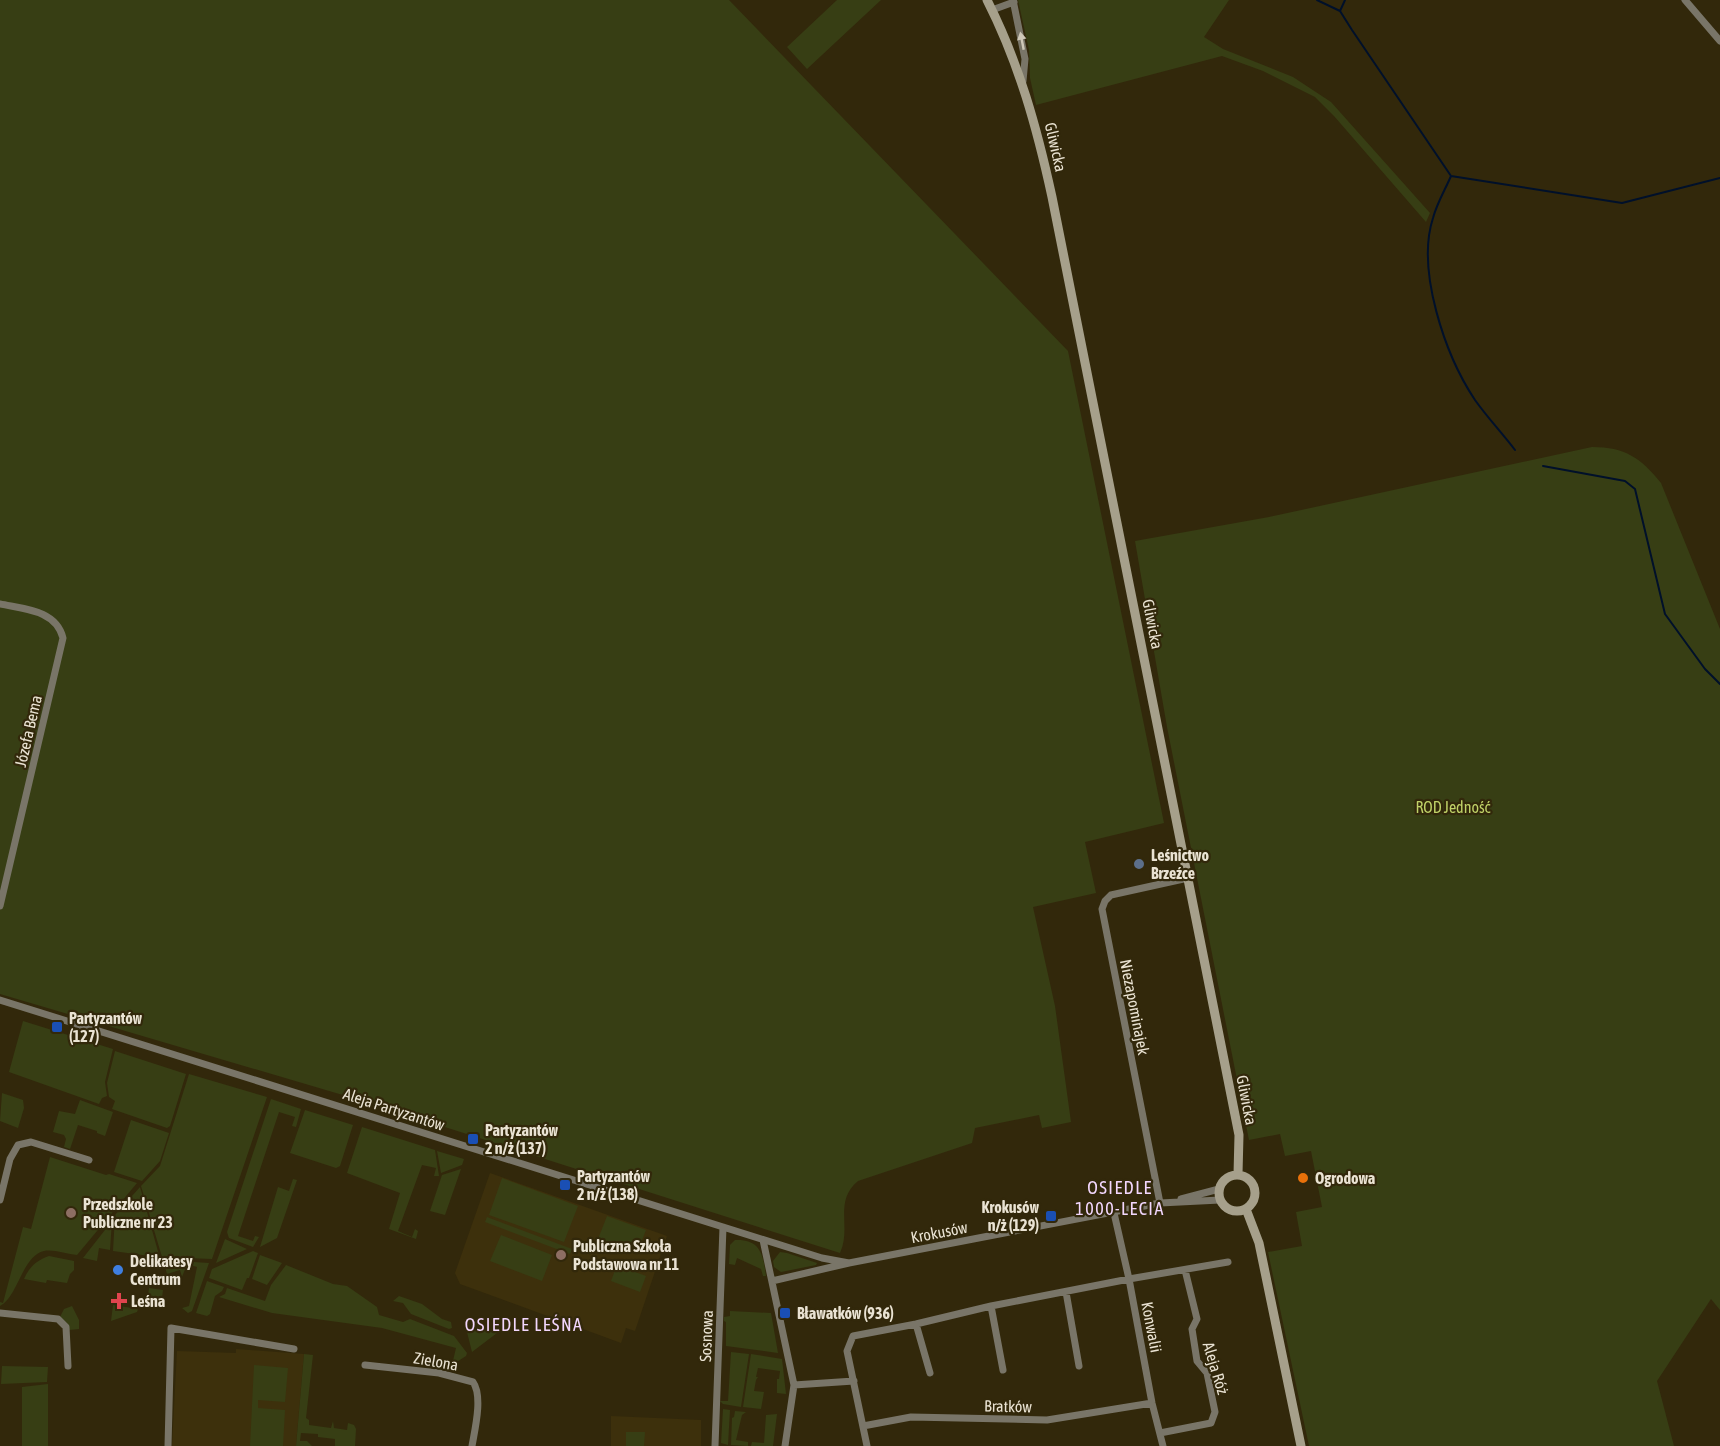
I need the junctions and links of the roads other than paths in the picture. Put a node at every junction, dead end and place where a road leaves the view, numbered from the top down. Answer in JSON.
{"nodes":[{"id":1,"x":987,"y":0,"type":"edge"},
{"id":2,"x":1686,"y":0,"type":"edge"},
{"id":3,"x":1013,"y":1,"type":"edge"},
{"id":4,"x":992,"y":10,"type":"junction"},
{"id":5,"x":1720,"y":41,"type":"edge"},
{"id":6,"x":1023,"y":81,"type":"junction"},
{"id":7,"x":0,"y":604,"type":"edge"},
{"id":8,"x":1188,"y":878,"type":"junction"},
{"id":9,"x":0,"y":906,"type":"edge"},
{"id":10,"x":0,"y":1000,"type":"edge"},
{"id":11,"x":90,"y":1160,"type":"dead end"},
{"id":12,"x":1238,"y":1174,"type":"junction"},
{"id":13,"x":1219,"y":1188,"type":"junction"},
{"id":14,"x":0,"y":1200,"type":"edge"},
{"id":15,"x":1220,"y":1200,"type":"junction"},
{"id":16,"x":1176,"y":1201,"type":"junction"},
{"id":17,"x":1160,"y":1203,"type":"junction"},
{"id":18,"x":1246,"y":1209,"type":"junction"},
{"id":19,"x":1114,"y":1213,"type":"junction"},
{"id":20,"x":723,"y":1227,"type":"junction"},
{"id":21,"x":763,"y":1240,"type":"junction"},
{"id":22,"x":1228,"y":1262,"type":"dead end"},
{"id":23,"x":849,"y":1263,"type":"junction"},
{"id":24,"x":1185,"y":1270,"type":"junction"},
{"id":25,"x":1129,"y":1279,"type":"junction"},
{"id":26,"x":772,"y":1281,"type":"junction"},
{"id":27,"x":1066,"y":1292,"type":"junction"},
{"id":28,"x":991,"y":1306,"type":"junction"},
{"id":29,"x":0,"y":1314,"type":"edge"},
{"id":30,"x":916,"y":1324,"type":"junction"},
{"id":31,"x":294,"y":1349,"type":"dead end"},
{"id":32,"x":365,"y":1365,"type":"dead end"},
{"id":33,"x":68,"y":1366,"type":"dead end"},
{"id":34,"x":1079,"y":1366,"type":"dead end"},
{"id":35,"x":1003,"y":1370,"type":"dead end"},
{"id":36,"x":930,"y":1373,"type":"dead end"},
{"id":37,"x":854,"y":1381,"type":"junction"},
{"id":38,"x":794,"y":1385,"type":"junction"},
{"id":39,"x":1152,"y":1402,"type":"junction"},
{"id":40,"x":863,"y":1426,"type":"junction"},
{"id":41,"x":1160,"y":1433,"type":"junction"},
{"id":42,"x":168,"y":1446,"type":"edge"},
{"id":43,"x":472,"y":1446,"type":"edge"},
{"id":44,"x":715,"y":1446,"type":"edge"},
{"id":45,"x":785,"y":1446,"type":"edge"},
{"id":46,"x":867,"y":1446,"type":"edge"},
{"id":47,"x":1163,"y":1446,"type":"edge"},
{"id":48,"x":1301,"y":1446,"type":"edge"}],
"edges":[{"from":1,"to":4,"type":"main road","name":"Gliwicka"},
{"from":2,"to":5,"type":"street"},
{"from":3,"to":4,"type":"street","name":"Gliwicka"},
{"from":6,"to":3,"type":"street","name":"Gliwicka","one_way":true},
{"from":4,"to":6,"type":"main road","name":"Gliwicka"},
{"from":6,"to":8,"type":"main road","name":"Gliwicka"},
{"from":7,"to":9,"type":"street","name":"Józefa Bema"},
{"from":8,"to":12,"type":"main road","name":"Gliwicka"},
{"from":8,"to":17,"type":"street","name":"Niezapominajek"},
{"from":10,"to":20,"type":"street","name":"Aleja Partyzantów"},
{"from":11,"to":14,"type":"street"},
{"from":12,"to":13,"type":"main road"},
{"from":12,"to":18,"type":"main road"},
{"from":13,"to":15,"type":"main road"},
{"from":13,"to":16,"type":"street","name":"Krokusów"},
{"from":15,"to":16,"type":"street","name":"Krokusów"},
{"from":15,"to":18,"type":"main road"},
{"from":16,"to":17,"type":"street","name":"Krokusów"},
{"from":17,"to":19,"type":"street","name":"Krokusów"},
{"from":18,"to":48,"type":"main road"},
{"from":19,"to":23,"type":"street","name":"Krokusów"},
{"from":19,"to":25,"type":"street","name":"Konwalii"},
{"from":20,"to":21,"type":"street","name":"Aleja Partyzantów"},
{"from":20,"to":44,"type":"street","name":"Sosnowa"},
{"from":21,"to":23,"type":"street","name":"Aleja Partyzantów"},
{"from":21,"to":26,"type":"street"},
{"from":22,"to":24,"type":"street"},
{"from":23,"to":26,"type":"street","name":"Krokusów"},
{"from":24,"to":25,"type":"street"},
{"from":24,"to":41,"type":"street","name":"Aleja Róż"},
{"from":25,"to":27,"type":"street"},
{"from":25,"to":39,"type":"street","name":"Konwalii"},
{"from":26,"to":38,"type":"street"},
{"from":27,"to":28,"type":"street"},
{"from":27,"to":34,"type":"street"},
{"from":28,"to":30,"type":"street"},
{"from":28,"to":35,"type":"street"},
{"from":29,"to":33,"type":"street"},
{"from":30,"to":36,"type":"street"},
{"from":30,"to":37,"type":"street"},
{"from":31,"to":42,"type":"street"},
{"from":32,"to":43,"type":"street","name":"Zielona"},
{"from":37,"to":38,"type":"street"},
{"from":37,"to":40,"type":"street"},
{"from":38,"to":45,"type":"street"},
{"from":39,"to":40,"type":"street","name":"Bratków"},
{"from":39,"to":41,"type":"street","name":"Konwalii"},
{"from":40,"to":46,"type":"street"},
{"from":41,"to":47,"type":"street","name":"Konwalii"}]}
